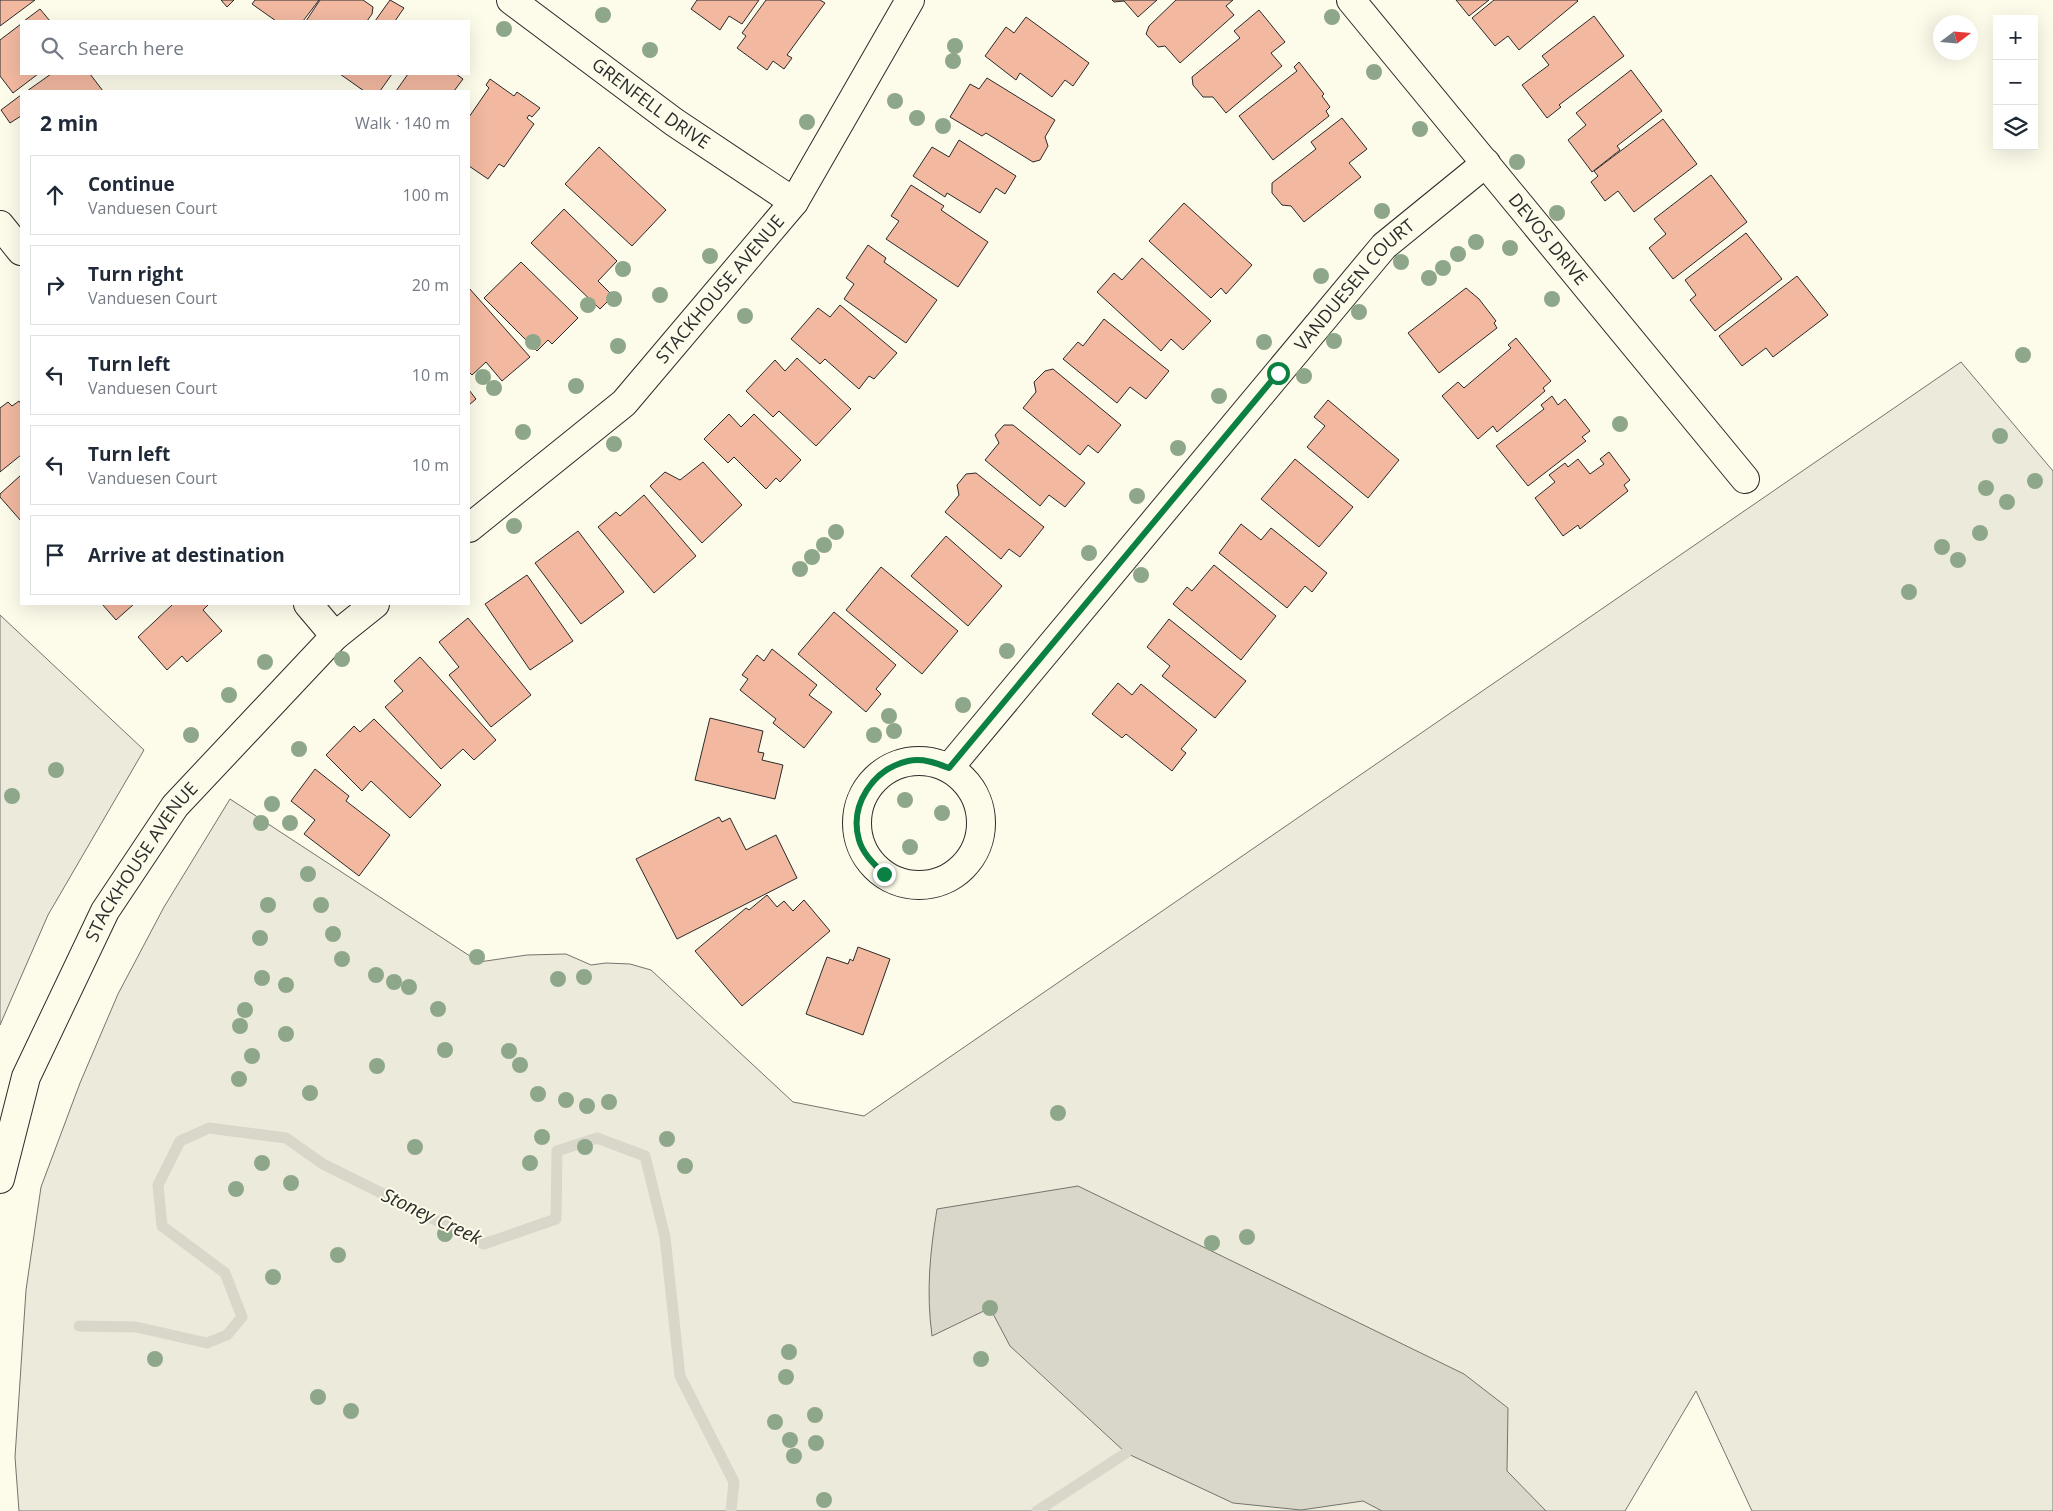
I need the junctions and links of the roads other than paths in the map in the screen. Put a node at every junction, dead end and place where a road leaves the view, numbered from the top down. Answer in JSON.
{"nodes":[{"id":1,"x":511,"y":0,"type":"edge"},
{"id":2,"x":910,"y":0,"type":"edge"},
{"id":3,"x":1351,"y":0,"type":"edge"},
{"id":4,"x":1486,"y":163,"type":"junction"},
{"id":5,"x":794,"y":202,"type":"junction"},
{"id":6,"x":0,"y":225,"type":"edge"},
{"id":7,"x":20,"y":250,"type":"edge"},
{"id":8,"x":1745,"y":479,"type":"dead end"},
{"id":9,"x":470,"y":527,"type":"edge"},
{"id":10,"x":309,"y":605,"type":"edge"},
{"id":11,"x":373,"y":605,"type":"edge"},
{"id":12,"x":335,"y":636,"type":"junction"},
{"id":13,"x":949,"y":768,"type":"junction"},
{"id":14,"x":0,"y":1179,"type":"edge"}],
"edges":[{"from":1,"to":5,"type":"street","name":"GRENFELL DRIVE"},
{"from":2,"to":5,"type":"street","name":"STACKHOUSE AVENUE"},
{"from":3,"to":4,"type":"street","name":"DEVOS DRIVE"},
{"from":4,"to":8,"type":"street","name":"DEVOS DRIVE"},
{"from":4,"to":13,"type":"street","name":"VANDUESEN COURT"},
{"from":5,"to":9,"type":"street","name":"STACKHOUSE AVENUE"},
{"from":6,"to":7,"type":"street"},
{"from":10,"to":12,"type":"street"},
{"from":11,"to":12,"type":"street","name":"STACKHOUSE AVENUE"},
{"from":12,"to":14,"type":"street","name":"STACKHOUSE AVENUE"},
{"from":13,"to":13,"type":"street"}]}
